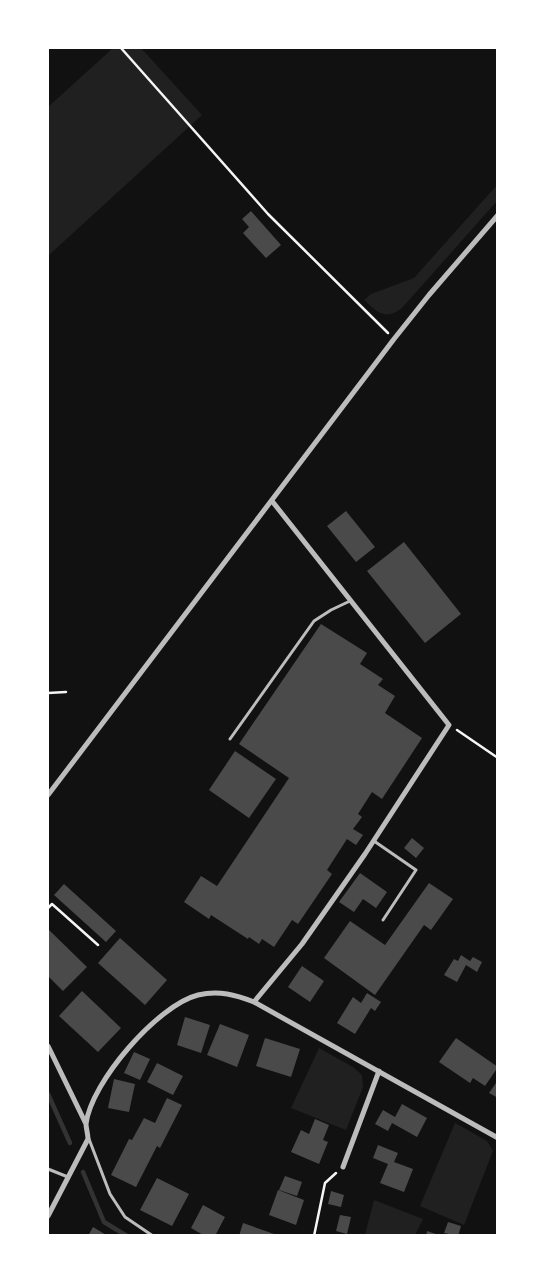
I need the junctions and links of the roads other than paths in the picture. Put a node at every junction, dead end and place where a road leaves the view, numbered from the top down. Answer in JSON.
{"nodes":[{"id":1,"x":498,"y":215,"type":"edge"},
{"id":2,"x":272,"y":501,"type":"junction"},
{"id":3,"x":351,"y":600,"type":"junction"},
{"id":4,"x":230,"y":739,"type":"dead end"},
{"id":5,"x":48,"y":795,"type":"edge"},
{"id":6,"x":373,"y":841,"type":"junction"},
{"id":7,"x":383,"y":920,"type":"dead end"},
{"id":8,"x":254,"y":1002,"type":"junction"},
{"id":9,"x":48,"y":1046,"type":"edge"},
{"id":10,"x":379,"y":1071,"type":"junction"},
{"id":11,"x":86,"y":1125,"type":"junction"},
{"id":12,"x":498,"y":1138,"type":"edge"},
{"id":13,"x":88,"y":1139,"type":"junction"},
{"id":14,"x":343,"y":1167,"type":"road end"},
{"id":15,"x":48,"y":1169,"type":"edge"},
{"id":16,"x":69,"y":1177,"type":"junction"},
{"id":17,"x":48,"y":1216,"type":"edge"},
{"id":18,"x":153,"y":1236,"type":"edge"}],
"edges":[{"from":1,"to":2,"type":"street"},
{"from":2,"to":3,"type":"street"},
{"from":2,"to":5,"type":"street"},
{"from":3,"to":4,"type":"lane"},
{"from":3,"to":6,"type":"street"},
{"from":6,"to":7,"type":"lane"},
{"from":6,"to":8,"type":"street"},
{"from":8,"to":10,"type":"street"},
{"from":8,"to":11,"type":"street"},
{"from":9,"to":11,"type":"street"},
{"from":10,"to":12,"type":"street"},
{"from":10,"to":14,"type":"street"},
{"from":11,"to":13,"type":"street"},
{"from":13,"to":16,"type":"street"},
{"from":13,"to":18,"type":"lane"},
{"from":15,"to":16,"type":"lane"},
{"from":16,"to":17,"type":"street"}]}
